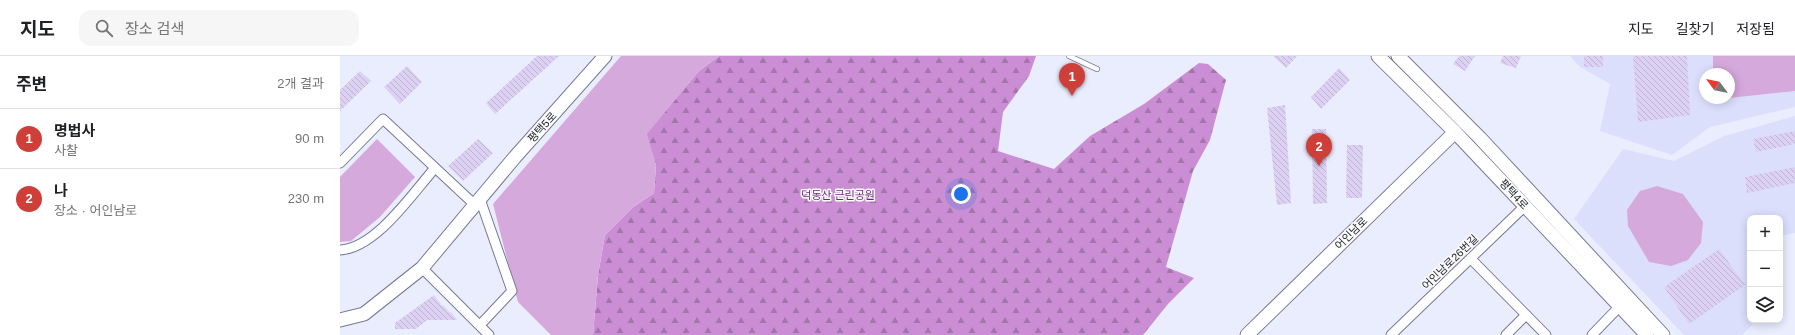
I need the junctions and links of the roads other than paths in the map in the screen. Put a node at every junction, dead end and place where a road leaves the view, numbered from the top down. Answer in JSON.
{"nodes":[{"id":1,"x":604,"y":56,"type":"edge"},
{"id":2,"x":1069,"y":56,"type":"edge"},
{"id":3,"x":1378,"y":56,"type":"edge"},
{"id":4,"x":1398,"y":56,"type":"edge"},
{"id":5,"x":1097,"y":69,"type":"dead end"},
{"id":6,"x":1455,"y":132,"type":"junction"},
{"id":7,"x":340,"y":163,"type":"edge"},
{"id":8,"x":435,"y":168,"type":"junction"},
{"id":9,"x":478,"y":202,"type":"junction"},
{"id":10,"x":1525,"y":206,"type":"junction"},
{"id":11,"x":340,"y":250,"type":"edge"},
{"id":12,"x":1471,"y":259,"type":"junction"},
{"id":13,"x":422,"y":268,"type":"junction"},
{"id":14,"x":1620,"y":306,"type":"junction"},
{"id":15,"x":1526,"y":315,"type":"junction"},
{"id":16,"x":340,"y":320,"type":"edge"},
{"id":17,"x":480,"y":325,"type":"junction"},
{"id":18,"x":489,"y":335,"type":"edge"},
{"id":19,"x":1247,"y":335,"type":"edge"},
{"id":20,"x":1391,"y":335,"type":"edge"},
{"id":21,"x":1506,"y":335,"type":"edge"},
{"id":22,"x":1546,"y":335,"type":"edge"},
{"id":23,"x":1592,"y":335,"type":"edge"},
{"id":24,"x":1648,"y":335,"type":"edge"},
{"id":25,"x":1663,"y":335,"type":"edge"}],
"edges":[{"from":1,"to":9,"type":"street","name":"평택5로"},
{"from":2,"to":5,"type":"lane"},
{"from":3,"to":6,"type":"street","name":"평택4로"},
{"from":4,"to":25,"type":"street","name":"평택4로"},
{"from":6,"to":10,"type":"street","name":"평택4로"},
{"from":6,"to":19,"type":"street","name":"어인남로"},
{"from":7,"to":8,"type":"street"},
{"from":8,"to":9,"type":"street"},
{"from":8,"to":11,"type":"street"},
{"from":9,"to":13,"type":"street","name":"평택5로"},
{"from":9,"to":17,"type":"street"},
{"from":10,"to":12,"type":"street","name":"어인남로26번길"},
{"from":10,"to":14,"type":"street","name":"평택4로"},
{"from":12,"to":15,"type":"street"},
{"from":12,"to":20,"type":"street","name":"어인남로26번길"},
{"from":13,"to":16,"type":"street","name":"평택5로"},
{"from":13,"to":17,"type":"street"},
{"from":14,"to":23,"type":"street"},
{"from":14,"to":24,"type":"street","name":"평택4로"},
{"from":15,"to":21,"type":"street"},
{"from":15,"to":22,"type":"street"},
{"from":17,"to":18,"type":"street"}]}
